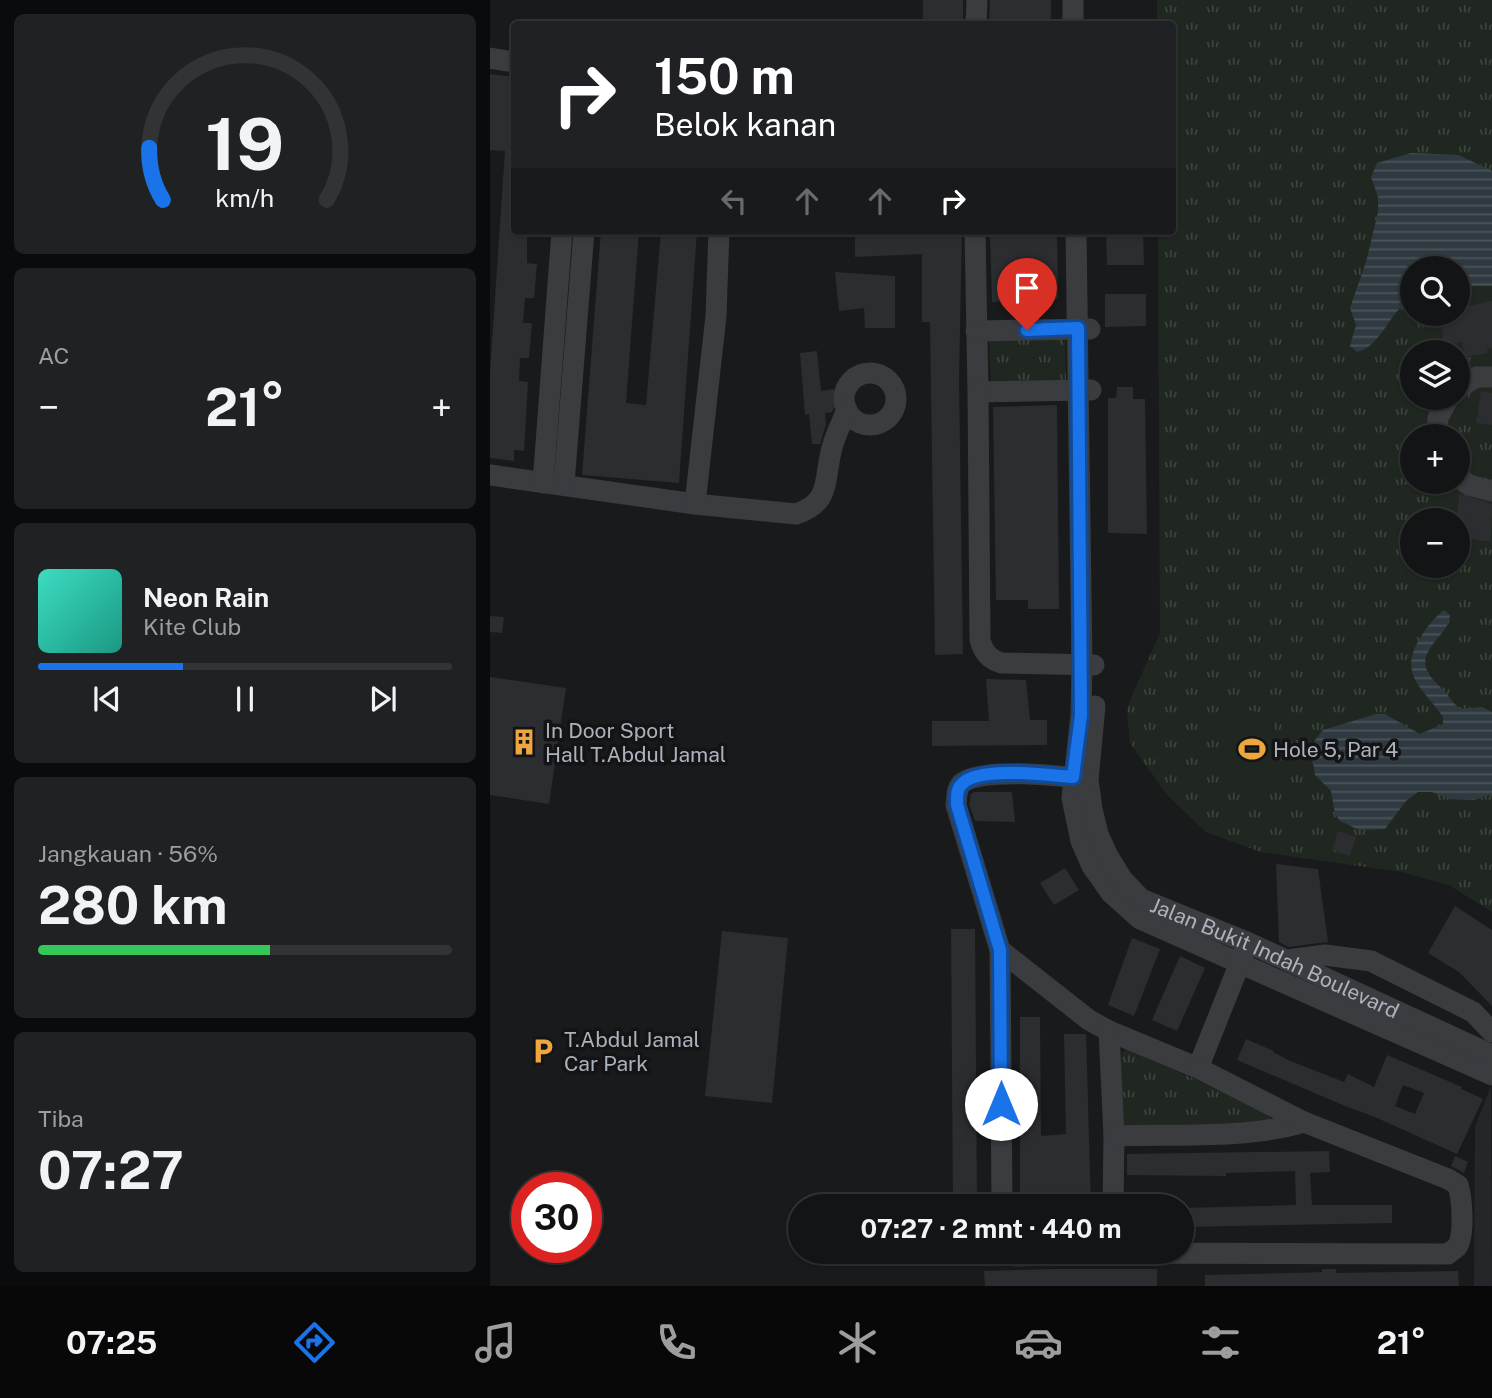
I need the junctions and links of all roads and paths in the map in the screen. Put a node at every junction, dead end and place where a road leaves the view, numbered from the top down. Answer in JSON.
{"nodes":[{"id":1,"x":976,"y":0,"type":"edge"},
{"id":2,"x":1073,"y":0,"type":"edge"},
{"id":3,"x":1087,"y":0,"type":"edge"},
{"id":4,"x":976,"y":21,"type":"edge"},
{"id":5,"x":1073,"y":21,"type":"edge"},
{"id":6,"x":1087,"y":21,"type":"edge"},
{"id":7,"x":490,"y":58,"type":"edge"},
{"id":8,"x":511,"y":62,"type":"edge"},
{"id":9,"x":562,"y":235,"type":"edge"},
{"id":10,"x":584,"y":235,"type":"edge"},
{"id":11,"x":719,"y":235,"type":"edge"},
{"id":12,"x":975,"y":235,"type":"edge"},
{"id":13,"x":1076,"y":235,"type":"edge"},
{"id":14,"x":1090,"y":235,"type":"edge"},
{"id":15,"x":1084,"y":329,"type":"junction"},
{"id":16,"x":976,"y":331,"type":"junction"},
{"id":17,"x":1492,"y":377,"type":"edge"},
{"id":18,"x":1470,"y":381,"type":"edge"},
{"id":19,"x":1085,"y":390,"type":"junction"},
{"id":20,"x":978,"y":392,"type":"junction"},
{"id":21,"x":847,"y":410,"type":"dead end"},
{"id":22,"x":490,"y":475,"type":"edge"},
{"id":23,"x":553,"y":483,"type":"junction"},
{"id":24,"x":1470,"y":485,"type":"edge"},
{"id":25,"x":1492,"y":491,"type":"edge"},
{"id":26,"x":695,"y":504,"type":"junction"},
{"id":27,"x":1088,"y":664,"type":"junction"},
{"id":28,"x":1080,"y":778,"type":"junction"},
{"id":29,"x":1000,"y":950,"type":"junction"},
{"id":30,"x":1244,"y":952,"type":"junction"},
{"id":31,"x":1286,"y":960,"type":"junction"},
{"id":32,"x":1109,"y":1031,"type":"junction"},
{"id":33,"x":1492,"y":1032,"type":"edge"},
{"id":34,"x":1492,"y":1055,"type":"edge"},
{"id":35,"x":1198,"y":1068,"type":"junction"},
{"id":36,"x":1492,"y":1075,"type":"edge"},
{"id":37,"x":1304,"y":1122,"type":"junction"},
{"id":38,"x":1114,"y":1136,"type":"junction"},
{"id":39,"x":1002,"y":1194,"type":"edge"},
{"id":40,"x":1113,"y":1194,"type":"edge"},
{"id":41,"x":1194,"y":1252,"type":"edge"}],
"edges":[{"from":1,"to":4,"type":"street"},
{"from":2,"to":5,"type":"street"},
{"from":3,"to":6,"type":"street"},
{"from":7,"to":8,"type":"street"},
{"from":9,"to":23,"type":"street"},
{"from":10,"to":23,"type":"street"},
{"from":11,"to":26,"type":"street"},
{"from":12,"to":16,"type":"street"},
{"from":13,"to":15,"type":"street"},
{"from":14,"to":15,"type":"street"},
{"from":15,"to":16,"type":"street"},
{"from":15,"to":19,"type":"street"},
{"from":16,"to":20,"type":"street"},
{"from":17,"to":18,"type":"street"},
{"from":19,"to":20,"type":"street"},
{"from":19,"to":27,"type":"street"},
{"from":20,"to":27,"type":"street"},
{"from":21,"to":26,"type":"street"},
{"from":22,"to":23,"type":"street"},
{"from":23,"to":26,"type":"street"},
{"from":24,"to":25,"type":"street"},
{"from":27,"to":28,"type":"street"},
{"from":28,"to":29,"type":"street"},
{"from":28,"to":30,"type":"street"},
{"from":29,"to":32,"type":"street"},
{"from":29,"to":39,"type":"street"},
{"from":30,"to":31,"type":"street","name":"Jalan Bukit Indah Boulevard"},
{"from":30,"to":35,"type":"street"},
{"from":30,"to":36,"type":"street"},
{"from":31,"to":33,"type":"street"},
{"from":31,"to":34,"type":"street","name":"Jalan Bukit Indah Boulevard"},
{"from":32,"to":35,"type":"street"},
{"from":32,"to":38,"type":"street"},
{"from":35,"to":37,"type":"street"},
{"from":37,"to":38,"type":"street"},
{"from":37,"to":41,"type":"street"},
{"from":38,"to":40,"type":"street"}]}
